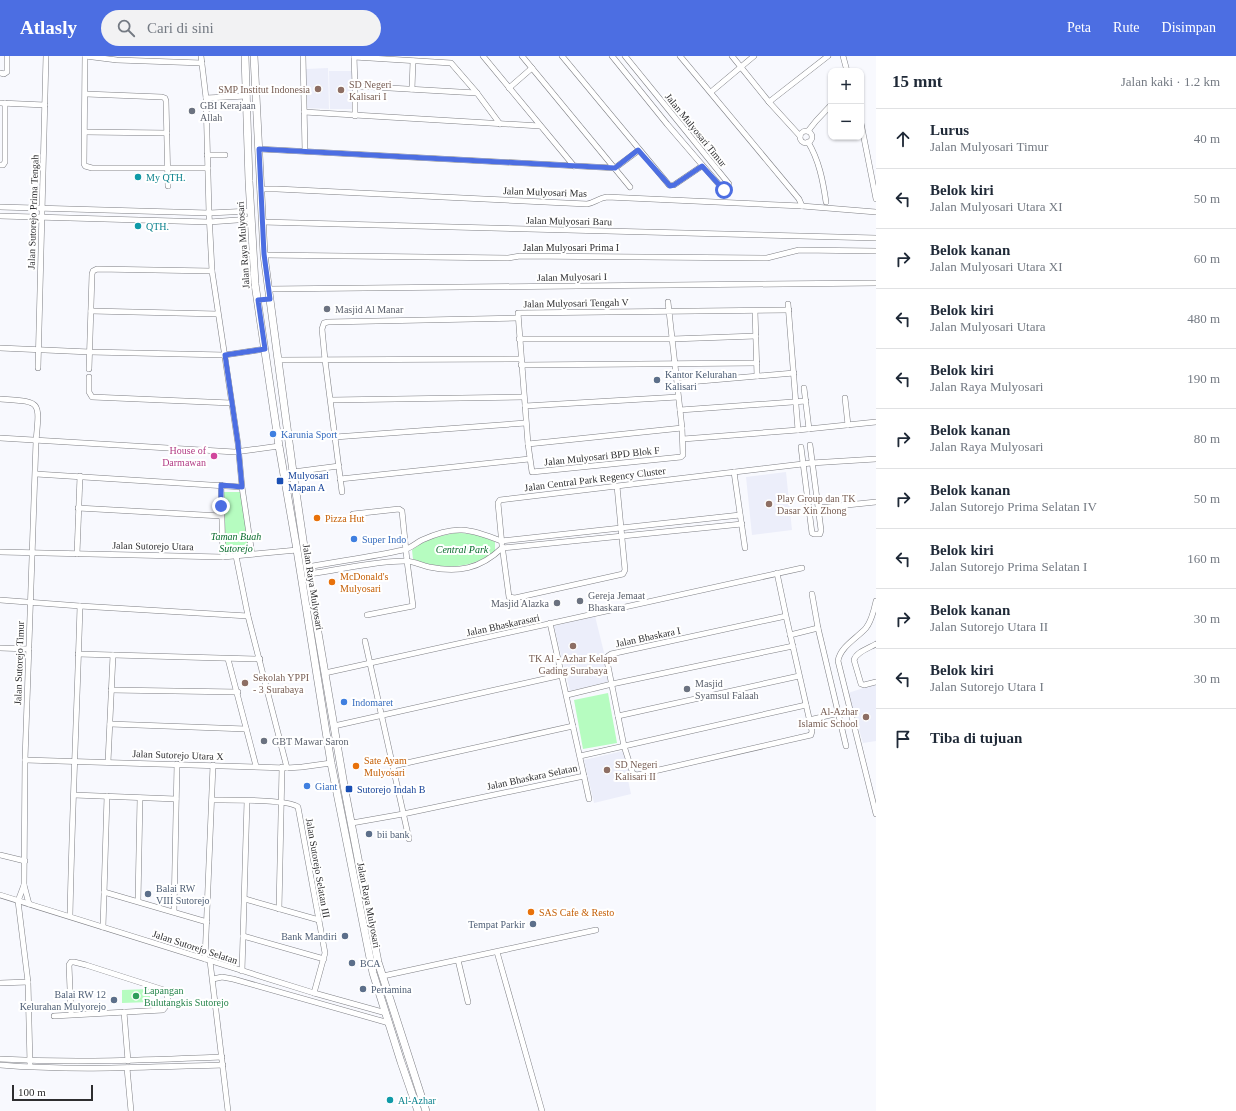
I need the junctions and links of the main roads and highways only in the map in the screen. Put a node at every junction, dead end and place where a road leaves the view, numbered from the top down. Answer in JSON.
{"nodes":[{"id":1,"x":245,"y":56,"type":"edge"},
{"id":2,"x":254,"y":56,"type":"edge"},
{"id":3,"x":246,"y":69,"type":"junction"},
{"id":4,"x":255,"y":69,"type":"junction"},
{"id":5,"x":270,"y":299,"type":"junction"},
{"id":6,"x":258,"y":300,"type":"junction"},
{"id":7,"x":271,"y":308,"type":"junction"},
{"id":8,"x":259,"y":310,"type":"junction"},
{"id":9,"x":290,"y":457,"type":"junction"},
{"id":10,"x":281,"y":459,"type":"junction"},
{"id":11,"x":330,"y":706,"type":"junction"},
{"id":12,"x":322,"y":708,"type":"junction"},
{"id":13,"x":357,"y":851,"type":"junction"},
{"id":14,"x":349,"y":853,"type":"junction"},
{"id":15,"x":359,"y":863,"type":"junction"},
{"id":16,"x":351,"y":866,"type":"junction"},
{"id":17,"x":408,"y":1058,"type":"junction"},
{"id":18,"x":401,"y":1062,"type":"junction"},
{"id":19,"x":418,"y":1111,"type":"edge"},
{"id":20,"x":426,"y":1111,"type":"edge"}],
"edges":[{"from":1,"to":3,"type":"main road","name":"Jalan Raya Mulyosari"},
{"from":2,"to":4,"type":"main road","name":"Jalan Raya Mulyosari"},
{"from":3,"to":4,"type":"main road"},
{"from":3,"to":6,"type":"main road","name":"Jalan Raya Mulyosari"},
{"from":4,"to":5,"type":"main road","name":"Jalan Raya Mulyosari"},
{"from":5,"to":6,"type":"main road"},
{"from":5,"to":7,"type":"main road","name":"Jalan Raya Mulyosari"},
{"from":6,"to":8,"type":"main road","name":"Jalan Raya Mulyosari"},
{"from":7,"to":8,"type":"main road"},
{"from":7,"to":9,"type":"main road","name":"Jalan Raya Mulyosari"},
{"from":8,"to":10,"type":"main road","name":"Jalan Raya Mulyosari"},
{"from":9,"to":10,"type":"main road"},
{"from":9,"to":11,"type":"main road","name":"Jalan Raya Mulyosari"},
{"from":10,"to":12,"type":"main road","name":"Jalan Raya Mulyosari"},
{"from":11,"to":12,"type":"main road"},
{"from":11,"to":13,"type":"main road","name":"Jalan Raya Mulyosari"},
{"from":12,"to":14,"type":"main road","name":"Jalan Raya Mulyosari"},
{"from":13,"to":14,"type":"main road"},
{"from":13,"to":15,"type":"main road","name":"Jalan Raya Mulyosari"},
{"from":14,"to":16,"type":"main road","name":"Jalan Raya Mulyosari"},
{"from":15,"to":16,"type":"main road"},
{"from":15,"to":17,"type":"main road","name":"Jalan Raya Mulyosari"},
{"from":16,"to":18,"type":"main road","name":"Jalan Raya Mulyosari"},
{"from":17,"to":18,"type":"main road"},
{"from":17,"to":20,"type":"main road","name":"Jalan Raya Mulyosari"},
{"from":18,"to":19,"type":"main road","name":"Jalan Raya Mulyosari"}]}
